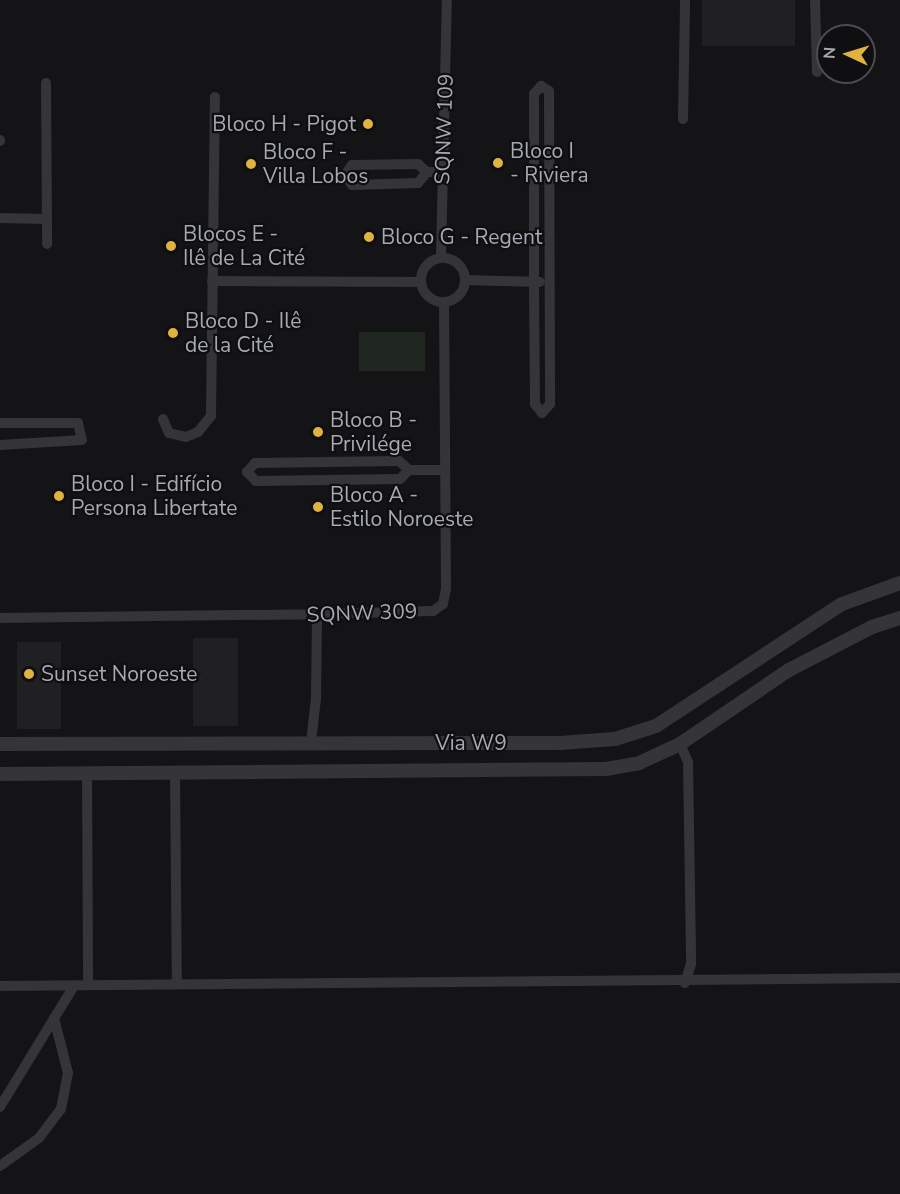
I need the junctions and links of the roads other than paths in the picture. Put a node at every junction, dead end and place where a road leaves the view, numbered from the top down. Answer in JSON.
{"nodes":[{"id":1,"x":447,"y":0,"type":"edge"},
{"id":2,"x":685,"y":0,"type":"edge"},
{"id":3,"x":815,"y":0,"type":"edge"},
{"id":4,"x":816,"y":36,"type":"edge"},
{"id":5,"x":46,"y":83,"type":"dead end"},
{"id":6,"x":215,"y":97,"type":"dead end"},
{"id":7,"x":684,"y":119,"type":"dead end"},
{"id":8,"x":428,"y":172,"type":"junction"},
{"id":9,"x":442,"y":172,"type":"junction"},
{"id":10,"x":0,"y":218,"type":"edge"},
{"id":11,"x":46,"y":219,"type":"junction"},
{"id":12,"x":47,"y":244,"type":"dead end"},
{"id":13,"x":441,"y":257,"type":"junction"},
{"id":14,"x":465,"y":280,"type":"junction"},
{"id":15,"x":212,"y":281,"type":"junction"},
{"id":16,"x":420,"y":282,"type":"junction"},
{"id":17,"x":534,"y":282,"type":"junction"},
{"id":18,"x":549,"y":282,"type":"junction"},
{"id":19,"x":444,"y":303,"type":"junction"},
{"id":20,"x":163,"y":419,"type":"dead end"},
{"id":21,"x":0,"y":423,"type":"edge"},
{"id":22,"x":0,"y":445,"type":"edge"},
{"id":23,"x":409,"y":470,"type":"junction"},
{"id":24,"x":445,"y":470,"type":"junction"},
{"id":25,"x":900,"y":583,"type":"edge"},
{"id":26,"x":317,"y":614,"type":"junction"},
{"id":27,"x":0,"y":618,"type":"edge"},
{"id":28,"x":900,"y":618,"type":"edge"},
{"id":29,"x":311,"y":742,"type":"junction"},
{"id":30,"x":0,"y":744,"type":"edge"},
{"id":31,"x":680,"y":744,"type":"junction"},
{"id":32,"x":315,"y":769,"type":"junction"},
{"id":33,"x":175,"y":771,"type":"junction"},
{"id":34,"x":87,"y":772,"type":"junction"},
{"id":35,"x":0,"y":774,"type":"edge"},
{"id":36,"x":900,"y":978,"type":"edge"},
{"id":37,"x":177,"y":983,"type":"junction"},
{"id":38,"x":685,"y":983,"type":"junction"},
{"id":39,"x":88,"y":985,"type":"junction"},
{"id":40,"x":0,"y":986,"type":"edge"},
{"id":41,"x":74,"y":986,"type":"junction"},
{"id":42,"x":54,"y":1018,"type":"junction"},
{"id":43,"x":0,"y":1107,"type":"edge"},
{"id":44,"x":0,"y":1166,"type":"edge"}],
"edges":[{"from":1,"to":9,"type":"street","name":"SQNW 109"},
{"from":2,"to":7,"type":"street"},
{"from":3,"to":4,"type":"street"},
{"from":5,"to":11,"type":"street"},
{"from":6,"to":15,"type":"street"},
{"from":8,"to":8,"type":"street"},
{"from":8,"to":9,"type":"street"},
{"from":9,"to":13,"type":"street","name":"SQNW 109"},
{"from":10,"to":11,"type":"street"},
{"from":11,"to":12,"type":"street"},
{"from":13,"to":14,"type":"street"},
{"from":13,"to":16,"type":"street"},
{"from":14,"to":17,"type":"street"},
{"from":14,"to":19,"type":"street"},
{"from":15,"to":16,"type":"street"},
{"from":15,"to":20,"type":"street"},
{"from":16,"to":19,"type":"street"},
{"from":17,"to":18,"type":"street"},
{"from":17,"to":18,"type":"street"},
{"from":17,"to":18,"type":"street"},
{"from":19,"to":24,"type":"street","name":"SQNW 309"},
{"from":21,"to":22,"type":"street"},
{"from":23,"to":23,"type":"street"},
{"from":23,"to":24,"type":"street"},
{"from":24,"to":26,"type":"street","name":"SQNW 309"},
{"from":25,"to":29,"type":"street","name":"Via W9"},
{"from":26,"to":27,"type":"street","name":"SQNW 309"},
{"from":26,"to":29,"type":"street"},
{"from":28,"to":31,"type":"street","name":"Via W9"},
{"from":29,"to":30,"type":"street","name":"Via W9"},
{"from":29,"to":32,"type":"street"},
{"from":31,"to":32,"type":"street","name":"Via W9"},
{"from":31,"to":38,"type":"street"},
{"from":32,"to":33,"type":"street","name":"Via W9"},
{"from":33,"to":34,"type":"street","name":"Via W9"},
{"from":33,"to":37,"type":"street"},
{"from":34,"to":35,"type":"street","name":"Via W9"},
{"from":34,"to":39,"type":"street"},
{"from":36,"to":38,"type":"street"},
{"from":37,"to":38,"type":"street"},
{"from":37,"to":39,"type":"street"},
{"from":39,"to":41,"type":"street"},
{"from":40,"to":41,"type":"street"},
{"from":41,"to":42,"type":"street"},
{"from":42,"to":43,"type":"street"},
{"from":42,"to":44,"type":"street"}]}
